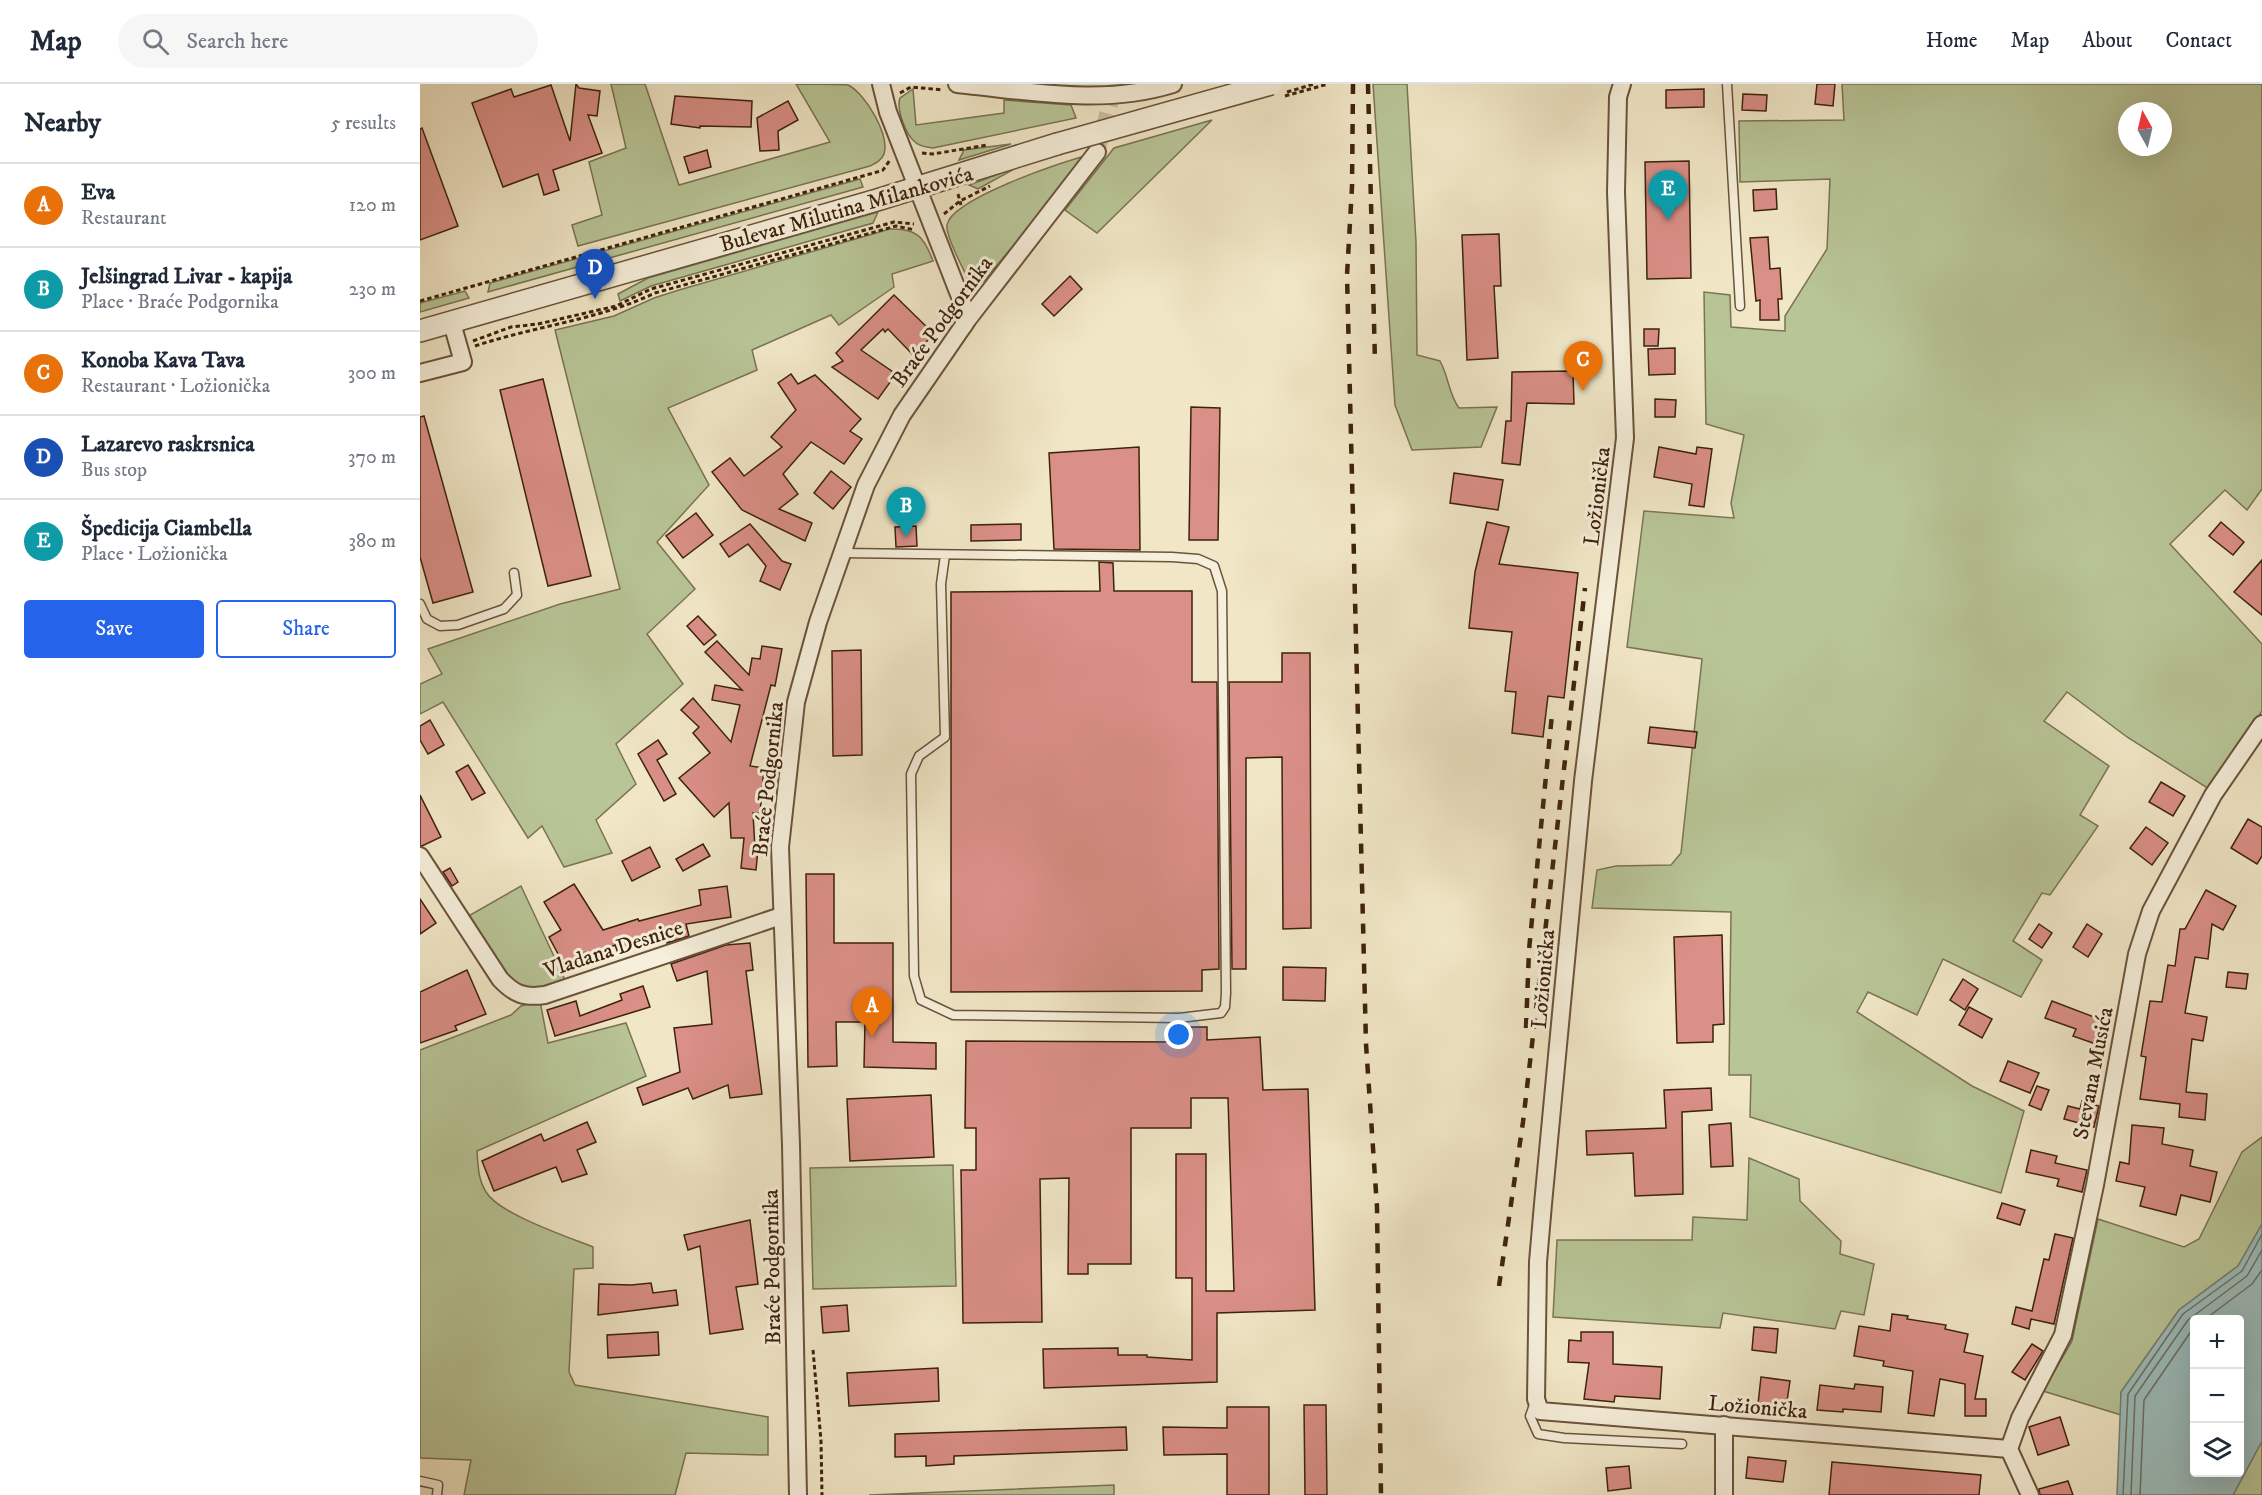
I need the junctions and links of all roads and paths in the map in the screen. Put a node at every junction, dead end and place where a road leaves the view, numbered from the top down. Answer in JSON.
{"nodes":[{"id":1,"x":881,"y":84,"type":"edge"},
{"id":2,"x":957,"y":84,"type":"edge"},
{"id":3,"x":1173,"y":84,"type":"edge"},
{"id":4,"x":1271,"y":84,"type":"edge"},
{"id":5,"x":1622,"y":84,"type":"edge"},
{"id":6,"x":1727,"y":84,"type":"edge"},
{"id":7,"x":1131,"y":89,"type":"edge"},
{"id":8,"x":995,"y":143,"type":"dead end"},
{"id":9,"x":1097,"y":152,"type":"tunnel mouth"},
{"id":10,"x":905,"y":155,"type":"junction"},
{"id":11,"x":999,"y":182,"type":"dead end"},
{"id":12,"x":916,"y":187,"type":"junction"},
{"id":13,"x":931,"y":224,"type":"junction"},
{"id":14,"x":420,"y":301,"type":"edge"},
{"id":15,"x":1740,"y":306,"type":"dead end"},
{"id":16,"x":452,"y":323,"type":"junction"},
{"id":17,"x":964,"y":325,"type":"junction"},
{"id":18,"x":420,"y":331,"type":"edge"},
{"id":19,"x":461,"y":353,"type":"junction"},
{"id":20,"x":420,"y":373,"type":"edge"},
{"id":21,"x":842,"y":554,"type":"junction"},
{"id":22,"x":945,"y":555,"type":"junction"},
{"id":23,"x":514,"y":573,"type":"dead end"},
{"id":24,"x":420,"y":604,"type":"edge"},
{"id":25,"x":2262,"y":724,"type":"edge"},
{"id":26,"x":420,"y":856,"type":"edge"},
{"id":27,"x":781,"y":916,"type":"junction"},
{"id":28,"x":813,"y":1348,"type":"dead end"},
{"id":29,"x":1536,"y":1399,"type":"junction"},
{"id":30,"x":1724,"y":1425,"type":"junction"},
{"id":31,"x":1682,"y":1444,"type":"dead end"},
{"id":32,"x":2009,"y":1449,"type":"junction"},
{"id":33,"x":420,"y":1481,"type":"edge"},
{"id":34,"x":437,"y":1495,"type":"edge"},
{"id":35,"x":798,"y":1495,"type":"edge"},
{"id":36,"x":822,"y":1495,"type":"edge"},
{"id":37,"x":1724,"y":1495,"type":"edge"},
{"id":38,"x":2030,"y":1495,"type":"edge"}],
"edges":[{"from":1,"to":10,"type":"street"},
{"from":2,"to":7,"type":"street"},
{"from":3,"to":7,"type":"street"},
{"from":4,"to":12,"type":"street","name":"Bulevar Milutina Milankovića","bridge":true},
{"from":5,"to":29,"type":"street","name":"Ložionička"},
{"from":6,"to":15,"type":"lane"},
{"from":8,"to":10,"type":"path"},
{"from":9,"to":17,"type":"street","name":"Braće Podgornika"},
{"from":10,"to":12,"type":"street"},
{"from":10,"to":14,"type":"path"},
{"from":11,"to":13,"type":"path"},
{"from":12,"to":13,"type":"street"},
{"from":12,"to":16,"type":"street","name":"Bulevar Milutina Milankovića"},
{"from":13,"to":17,"type":"street"},
{"from":13,"to":19,"type":"path"},
{"from":13,"to":19,"type":"path"},
{"from":16,"to":18,"type":"street","name":"Bulevar Milutina Milankovića"},
{"from":16,"to":19,"type":"street"},
{"from":17,"to":21,"type":"street","name":"Braće Podgornika"},
{"from":19,"to":20,"type":"street"},
{"from":21,"to":22,"type":"lane"},
{"from":21,"to":27,"type":"street","name":"Braće Podgornika"},
{"from":22,"to":22,"type":"lane"},
{"from":23,"to":24,"type":"lane"},
{"from":25,"to":32,"type":"street","name":"Stevana Musića"},
{"from":26,"to":27,"type":"street","name":"Vladana Desnice"},
{"from":27,"to":35,"type":"street","name":"Braće Podgornika"},
{"from":28,"to":36,"type":"path"},
{"from":29,"to":30,"type":"street","name":"Ložionička"},
{"from":29,"to":31,"type":"lane"},
{"from":30,"to":32,"type":"street","name":"Ložionička"},
{"from":30,"to":37,"type":"street"},
{"from":32,"to":38,"type":"street"},
{"from":33,"to":34,"type":"lane"}]}
